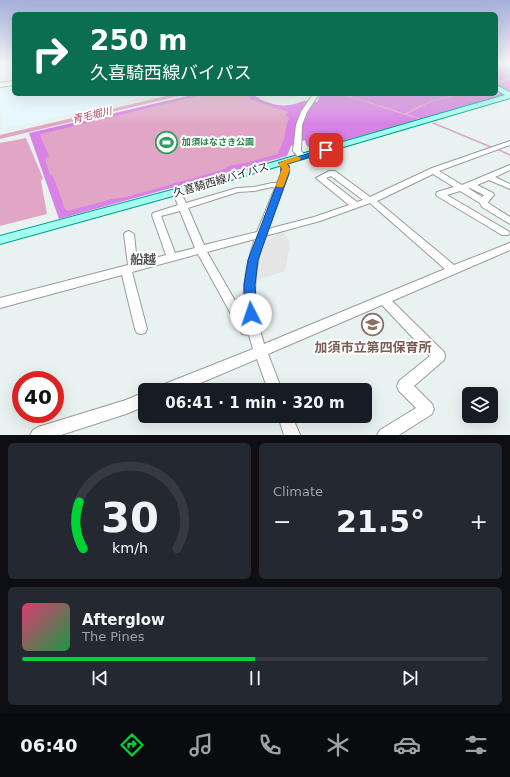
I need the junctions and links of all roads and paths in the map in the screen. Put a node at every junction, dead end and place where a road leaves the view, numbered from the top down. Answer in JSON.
{"nodes":[{"id":1,"x":12,"y":83,"type":"edge"},
{"id":2,"x":0,"y":85,"type":"edge"},
{"id":3,"x":498,"y":88,"type":"edge"},
{"id":4,"x":315,"y":96,"type":"edge"},
{"id":5,"x":510,"y":96,"type":"edge"},
{"id":6,"x":510,"y":143,"type":"edge"},
{"id":7,"x":302,"y":157,"type":"junction"},
{"id":8,"x":282,"y":163,"type":"junction"},
{"id":9,"x":510,"y":167,"type":"edge"},
{"id":10,"x":433,"y":171,"type":"junction"},
{"id":11,"x":490,"y":176,"type":"junction"},
{"id":12,"x":471,"y":184,"type":"junction"},
{"id":13,"x":280,"y":186,"type":"junction"},
{"id":14,"x":460,"y":187,"type":"junction"},
{"id":15,"x":510,"y":187,"type":"edge"},
{"id":16,"x":177,"y":193,"type":"junction"},
{"id":17,"x":369,"y":200,"type":"junction"},
{"id":18,"x":483,"y":201,"type":"junction"},
{"id":19,"x":355,"y":205,"type":"junction"},
{"id":20,"x":182,"y":206,"type":"junction"},
{"id":21,"x":510,"y":221,"type":"edge"},
{"id":22,"x":505,"y":233,"type":"dead end"},
{"id":23,"x":129,"y":234,"type":"dead end"},
{"id":24,"x":262,"y":234,"type":"junction"},
{"id":25,"x":0,"y":240,"type":"edge"},
{"id":26,"x":510,"y":246,"type":"edge"},
{"id":27,"x":201,"y":250,"type":"junction"},
{"id":28,"x":172,"y":258,"type":"junction"},
{"id":29,"x":129,"y":270,"type":"junction"},
{"id":30,"x":453,"y":270,"type":"junction"},
{"id":31,"x":383,"y":299,"type":"junction"},
{"id":32,"x":0,"y":303,"type":"edge"},
{"id":33,"x":141,"y":329,"type":"dead end"},
{"id":34,"x":255,"y":330,"type":"junction"},
{"id":35,"x":261,"y":353,"type":"junction"},
{"id":36,"x":185,"y":383,"type":"edge"},
{"id":37,"x":272,"y":383,"type":"edge"},
{"id":38,"x":138,"y":401,"type":"edge"},
{"id":39,"x":287,"y":423,"type":"edge"},
{"id":40,"x":38,"y":435,"type":"edge"},
{"id":41,"x":292,"y":435,"type":"edge"},
{"id":42,"x":385,"y":435,"type":"edge"}],
"edges":[{"from":1,"to":2,"type":"street"},
{"from":3,"to":5,"type":"main road"},
{"from":4,"to":7,"type":"street"},
{"from":5,"to":7,"type":"main road","name":"久喜騎西線バイパス"},
{"from":6,"to":10,"type":"street"},
{"from":7,"to":8,"type":"main road","name":"久喜騎西線バイパス"},
{"from":8,"to":13,"type":"street"},
{"from":8,"to":16,"type":"main road","name":"久喜騎西線バイパス"},
{"from":9,"to":11,"type":"street"},
{"from":10,"to":14,"type":"street"},
{"from":10,"to":17,"type":"street"},
{"from":11,"to":12,"type":"street"},
{"from":11,"to":15,"type":"street"},
{"from":12,"to":14,"type":"street"},
{"from":12,"to":18,"type":"street"},
{"from":13,"to":20,"type":"street"},
{"from":13,"to":24,"type":"street"},
{"from":14,"to":18,"type":"street"},
{"from":14,"to":22,"type":"street"},
{"from":16,"to":20,"type":"street"},
{"from":16,"to":25,"type":"main road","name":"久喜騎西線バイパス"},
{"from":17,"to":19,"type":"street"},
{"from":17,"to":19,"type":"street"},
{"from":17,"to":30,"type":"street"},
{"from":18,"to":21,"type":"street"},
{"from":19,"to":24,"type":"street"},
{"from":20,"to":27,"type":"street"},
{"from":20,"to":28,"type":"street"},
{"from":23,"to":29,"type":"street"},
{"from":24,"to":27,"type":"street"},
{"from":24,"to":34,"type":"street"},
{"from":26,"to":30,"type":"street"},
{"from":27,"to":28,"type":"street"},
{"from":27,"to":34,"type":"street"},
{"from":28,"to":29,"type":"street"},
{"from":29,"to":32,"type":"street"},
{"from":29,"to":33,"type":"street"},
{"from":30,"to":31,"type":"street"},
{"from":31,"to":35,"type":"street"},
{"from":31,"to":42,"type":"street"},
{"from":34,"to":35,"type":"street"},
{"from":35,"to":36,"type":"street"},
{"from":35,"to":37,"type":"street"},
{"from":38,"to":40,"type":"street"},
{"from":39,"to":41,"type":"street"}]}
